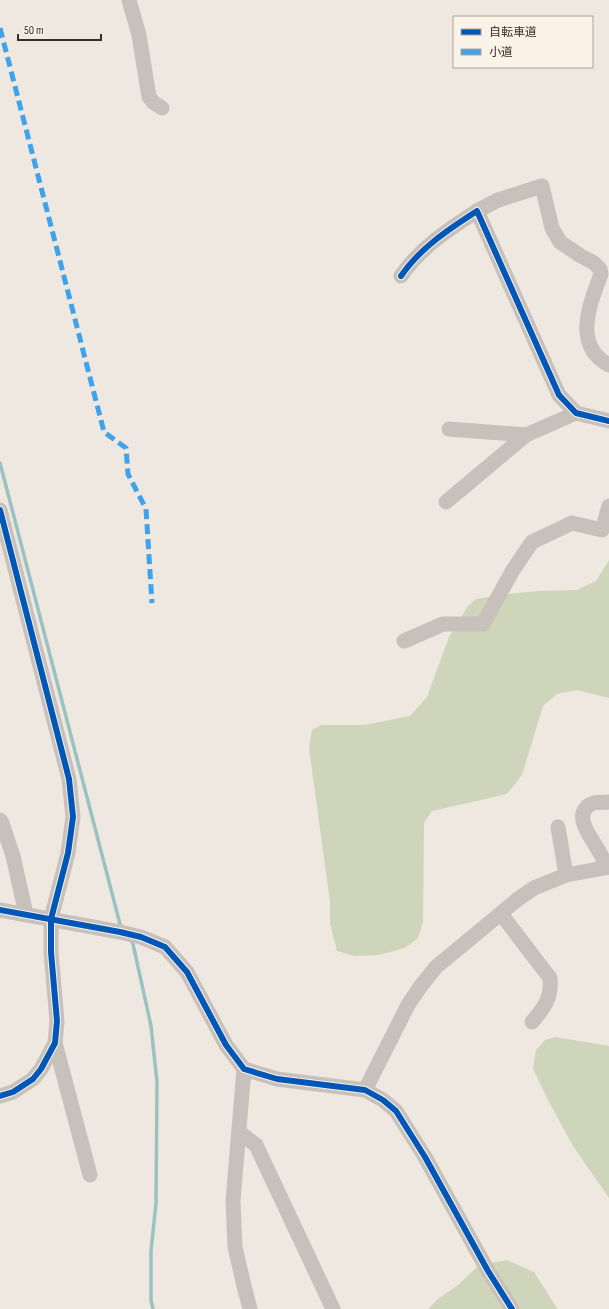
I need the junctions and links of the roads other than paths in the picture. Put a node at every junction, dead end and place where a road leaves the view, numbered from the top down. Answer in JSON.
{"nodes":[{"id":1,"x":129,"y":0,"type":"edge"},
{"id":2,"x":162,"y":108,"type":"dead end"},
{"id":3,"x":477,"y":211,"type":"junction"},
{"id":4,"x":401,"y":276,"type":"dead end"},
{"id":5,"x":609,"y":365,"type":"edge"},
{"id":6,"x":576,"y":413,"type":"junction"},
{"id":7,"x":609,"y":421,"type":"edge"},
{"id":8,"x":449,"y":429,"type":"dead end"},
{"id":9,"x":526,"y":435,"type":"junction"},
{"id":10,"x":446,"y":502,"type":"dead end"},
{"id":11,"x":609,"y":506,"type":"edge"},
{"id":12,"x":0,"y":510,"type":"edge"},
{"id":13,"x":404,"y":641,"type":"dead end"},
{"id":14,"x":609,"y":802,"type":"edge"},
{"id":15,"x":0,"y":820,"type":"edge"},
{"id":16,"x":558,"y":828,"type":"dead end"},
{"id":17,"x":608,"y":867,"type":"edge"},
{"id":18,"x":566,"y":875,"type":"junction"},
{"id":19,"x":0,"y":910,"type":"edge"},
{"id":20,"x":26,"y":914,"type":"junction"},
{"id":21,"x":501,"y":914,"type":"junction"},
{"id":22,"x":51,"y":919,"type":"junction"},
{"id":23,"x":532,"y":1022,"type":"dead end"},
{"id":24,"x":55,"y":1043,"type":"junction"},
{"id":25,"x":244,"y":1069,"type":"junction"},
{"id":26,"x":365,"y":1090,"type":"junction"},
{"id":27,"x":0,"y":1096,"type":"edge"},
{"id":28,"x":239,"y":1132,"type":"junction"},
{"id":29,"x":90,"y":1174,"type":"dead end"},
{"id":30,"x":250,"y":1309,"type":"edge"},
{"id":31,"x":333,"y":1309,"type":"edge"},
{"id":32,"x":512,"y":1309,"type":"edge"}],
"edges":[{"from":1,"to":2,"type":"street"},
{"from":3,"to":4,"type":"street"},
{"from":3,"to":5,"type":"street"},
{"from":3,"to":6,"type":"street"},
{"from":6,"to":7,"type":"street"},
{"from":6,"to":9,"type":"street"},
{"from":8,"to":9,"type":"street"},
{"from":9,"to":10,"type":"street"},
{"from":11,"to":13,"type":"street"},
{"from":12,"to":22,"type":"street"},
{"from":14,"to":17,"type":"street"},
{"from":15,"to":20,"type":"street"},
{"from":16,"to":18,"type":"street"},
{"from":17,"to":18,"type":"street"},
{"from":18,"to":21,"type":"street"},
{"from":19,"to":20,"type":"street"},
{"from":20,"to":22,"type":"street"},
{"from":21,"to":23,"type":"street"},
{"from":21,"to":26,"type":"street"},
{"from":22,"to":24,"type":"street"},
{"from":22,"to":25,"type":"street"},
{"from":24,"to":27,"type":"street"},
{"from":24,"to":29,"type":"street"},
{"from":25,"to":26,"type":"street"},
{"from":25,"to":28,"type":"street"},
{"from":26,"to":32,"type":"street"},
{"from":28,"to":30,"type":"street"},
{"from":28,"to":31,"type":"street"}]}
